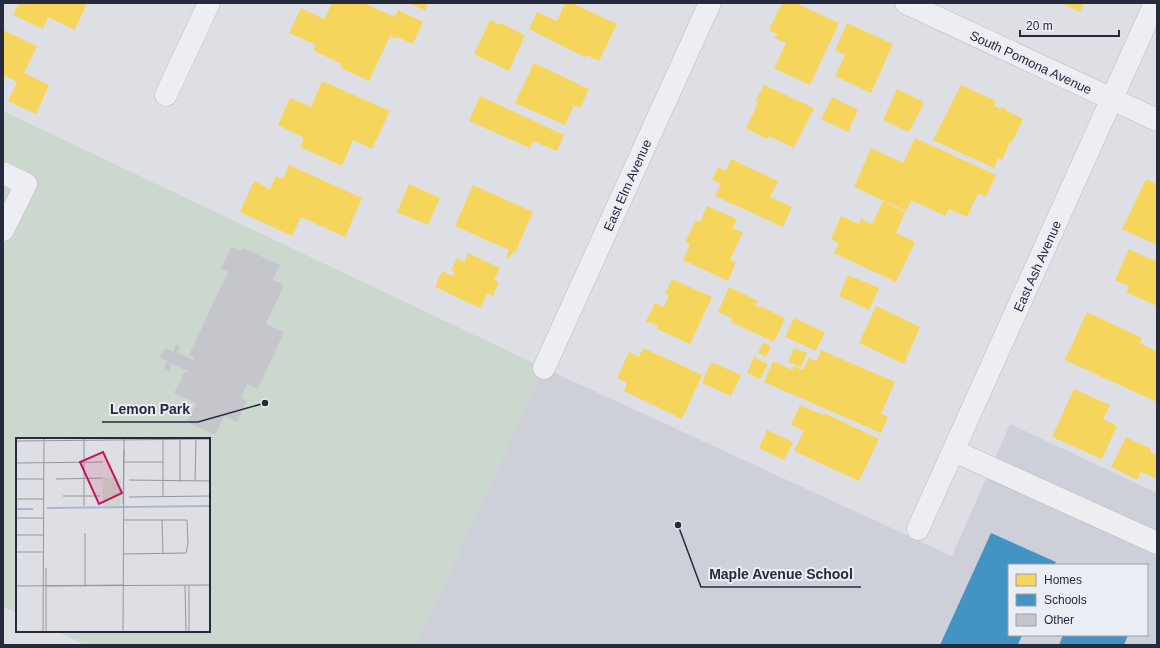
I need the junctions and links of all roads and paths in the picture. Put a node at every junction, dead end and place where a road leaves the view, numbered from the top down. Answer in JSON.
{"nodes":[{"id":1,"x":209,"y":3,"type":"edge"},
{"id":2,"x":710,"y":3,"type":"edge"},
{"id":3,"x":906,"y":3,"type":"edge"},
{"id":4,"x":1156,"y":3,"type":"edge"},
{"id":5,"x":166,"y":95,"type":"dead end"},
{"id":6,"x":1112,"y":99,"type":"junction"},
{"id":7,"x":1157,"y":120,"type":"edge"},
{"id":8,"x":3,"y":173,"type":"edge"},
{"id":9,"x":3,"y":230,"type":"edge"},
{"id":10,"x":544,"y":368,"type":"dead end"},
{"id":11,"x":954,"y":451,"type":"junction"},
{"id":12,"x":918,"y":529,"type":"dead end"},
{"id":13,"x":1157,"y":543,"type":"edge"}],
"edges":[{"from":1,"to":5,"type":"street"},
{"from":2,"to":10,"type":"street","name":"East Elm Avenue"},
{"from":3,"to":6,"type":"street","name":"South Pomona Avenue"},
{"from":4,"to":6,"type":"street","name":"East Ash Avenue"},
{"from":6,"to":7,"type":"street","name":"South Pomona Avenue"},
{"from":6,"to":11,"type":"street","name":"East Ash Avenue"},
{"from":8,"to":9,"type":"street"},
{"from":11,"to":12,"type":"street","name":"East Ash Avenue"},
{"from":11,"to":13,"type":"street"}]}
